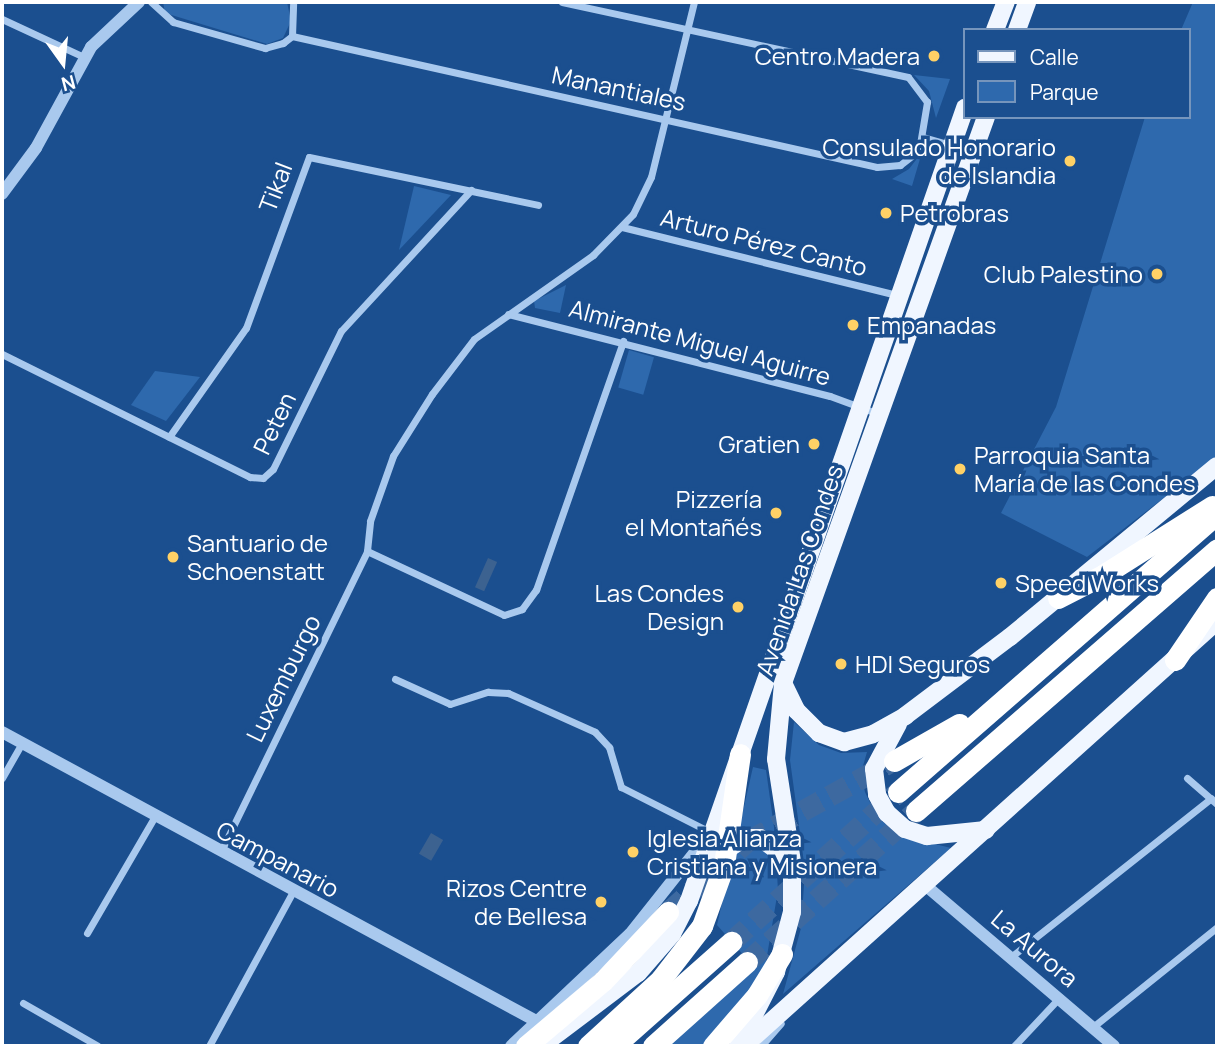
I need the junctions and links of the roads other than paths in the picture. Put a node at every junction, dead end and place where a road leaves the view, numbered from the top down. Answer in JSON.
{"nodes":[{"id":1,"x":139,"y":2,"type":"edge"},
{"id":2,"x":151,"y":2,"type":"edge"},
{"id":3,"x":293,"y":2,"type":"edge"},
{"id":4,"x":562,"y":2,"type":"edge"},
{"id":5,"x":694,"y":2,"type":"edge"},
{"id":6,"x":1006,"y":2,"type":"edge"},
{"id":7,"x":1027,"y":2,"type":"edge"},
{"id":8,"x":2,"y":19,"type":"edge"},
{"id":9,"x":996,"y":28,"type":"edge"},
{"id":10,"x":1018,"y":28,"type":"edge"},
{"id":11,"x":688,"y":29,"type":"junction"},
{"id":12,"x":292,"y":36,"type":"junction"},
{"id":13,"x":84,"y":57,"type":"junction"},
{"id":14,"x":964,"y":111,"type":"edge"},
{"id":15,"x":666,"y":118,"type":"junction"},
{"id":16,"x":985,"y":119,"type":"edge"},
{"id":17,"x":923,"y":137,"type":"junction"},
{"id":18,"x":951,"y":145,"type":"junction"},
{"id":19,"x":3,"y":190,"type":"edge"},
{"id":20,"x":471,"y":190,"type":"junction"},
{"id":21,"x":538,"y":205,"type":"dead end"},
{"id":22,"x":622,"y":227,"type":"junction"},
{"id":23,"x":897,"y":295,"type":"junction"},
{"id":24,"x":508,"y":314,"type":"junction"},
{"id":25,"x":623,"y":341,"type":"junction"},
{"id":26,"x":2,"y":354,"type":"edge"},
{"id":27,"x":859,"y":405,"type":"junction"},
{"id":28,"x":880,"y":414,"type":"junction"},
{"id":29,"x":169,"y":437,"type":"junction"},
{"id":30,"x":1217,"y":466,"type":"edge"},
{"id":31,"x":1217,"y":503,"type":"edge"},
{"id":32,"x":1217,"y":514,"type":"edge"},
{"id":33,"x":1217,"y":549,"type":"edge"},
{"id":34,"x":366,"y":551,"type":"junction"},
{"id":35,"x":1058,"y":598,"type":"junction"},
{"id":36,"x":1217,"y":598,"type":"edge"},
{"id":37,"x":1217,"y":621,"type":"edge"},
{"id":38,"x":1175,"y":660,"type":"junction"},
{"id":39,"x":395,"y":679,"type":"dead end"},
{"id":40,"x":783,"y":683,"type":"junction"},
{"id":41,"x":1008,"y":694,"type":"junction"},
{"id":42,"x":905,"y":716,"type":"junction"},
{"id":43,"x":2,"y":732,"type":"edge"},
{"id":44,"x":22,"y":743,"type":"junction"},
{"id":45,"x":740,"y":754,"type":"junction"},
{"id":46,"x":894,"y":761,"type":"tunnel mouth"},
{"id":47,"x":2,"y":778,"type":"edge"},
{"id":48,"x":1186,"y":778,"type":"dead end"},
{"id":49,"x":898,"y":792,"type":"tunnel mouth"},
{"id":50,"x":1214,"y":801,"type":"edge"},
{"id":51,"x":916,"y":811,"type":"tunnel mouth"},
{"id":52,"x":155,"y":816,"type":"junction"},
{"id":53,"x":988,"y":830,"type":"junction"},
{"id":54,"x":710,"y":832,"type":"junction"},
{"id":55,"x":727,"y":848,"type":"junction"},
{"id":56,"x":220,"y":851,"type":"junction"},
{"id":57,"x":793,"y":877,"type":"junction"},
{"id":58,"x":925,"y":885,"type":"junction"},
{"id":59,"x":694,"y":888,"type":"junction"},
{"id":60,"x":293,"y":891,"type":"junction"},
{"id":61,"x":668,"y":912,"type":"tunnel mouth"},
{"id":62,"x":1217,"y":927,"type":"edge"},
{"id":63,"x":87,"y":933,"type":"dead end"},
{"id":64,"x":731,"y":942,"type":"tunnel mouth"},
{"id":65,"x":782,"y":954,"type":"junction"},
{"id":66,"x":1012,"y":956,"type":"junction"},
{"id":67,"x":747,"y":962,"type":"tunnel mouth"},
{"id":68,"x":805,"y":993,"type":"junction"},
{"id":69,"x":1061,"y":996,"type":"junction"},
{"id":70,"x":23,"y":1003,"type":"dead end"},
{"id":71,"x":536,"y":1021,"type":"junction"},
{"id":72,"x":1094,"y":1026,"type":"junction"},
{"id":73,"x":98,"y":1046,"type":"edge"},
{"id":74,"x":209,"y":1046,"type":"edge"},
{"id":75,"x":511,"y":1046,"type":"edge"},
{"id":76,"x":526,"y":1046,"type":"edge"},
{"id":77,"x":541,"y":1046,"type":"edge"},
{"id":78,"x":588,"y":1046,"type":"edge"},
{"id":79,"x":614,"y":1046,"type":"edge"},
{"id":80,"x":653,"y":1046,"type":"edge"},
{"id":81,"x":713,"y":1046,"type":"edge"},
{"id":82,"x":738,"y":1046,"type":"edge"},
{"id":83,"x":743,"y":1046,"type":"edge"},
{"id":84,"x":761,"y":1046,"type":"edge"},
{"id":85,"x":1013,"y":1046,"type":"edge"},
{"id":86,"x":1114,"y":1046,"type":"edge"}],
"edges":[{"from":1,"to":13,"type":"street"},
{"from":2,"to":12,"type":"street"},
{"from":3,"to":12,"type":"street"},
{"from":4,"to":11,"type":"street"},
{"from":5,"to":11,"type":"street","name":"Luxemburgo"},
{"from":6,"to":9,"type":"main road"},
{"from":7,"to":10,"type":"main road"},
{"from":8,"to":13,"type":"street"},
{"from":11,"to":15,"type":"street","name":"Luxemburgo"},
{"from":11,"to":17,"type":"street"},
{"from":12,"to":15,"type":"street","name":"Manantiales"},
{"from":13,"to":19,"type":"street"},
{"from":14,"to":18,"type":"main road","name":"Avenida Las Condes"},
{"from":15,"to":17,"type":"street","name":"Manantiales"},
{"from":15,"to":22,"type":"street","name":"Luxemburgo"},
{"from":16,"to":28,"type":"main road","name":"Avenida Las Condes"},
{"from":17,"to":18,"type":"street"},
{"from":18,"to":23,"type":"main road","name":"Avenida Las Condes"},
{"from":20,"to":21,"type":"street","name":"Tikal"},
{"from":20,"to":29,"type":"street","name":"Peten"},
{"from":20,"to":29,"type":"street","name":"Tikal"},
{"from":22,"to":23,"type":"street","name":"Arturo Pérez Canto"},
{"from":22,"to":24,"type":"street","name":"Luxemburgo"},
{"from":23,"to":27,"type":"main road","name":"Avenida Las Condes"},
{"from":24,"to":25,"type":"street","name":"Almirante Miguel Aguirre"},
{"from":24,"to":34,"type":"street","name":"Luxemburgo"},
{"from":25,"to":27,"type":"street","name":"Almirante Miguel Aguirre"},
{"from":25,"to":34,"type":"street"},
{"from":26,"to":29,"type":"street","name":"Peten"},
{"from":27,"to":28,"type":"street","name":"Almirante Miguel Aguirre"},
{"from":27,"to":45,"type":"main road","name":"Avenida Las Condes"},
{"from":28,"to":40,"type":"main road","name":"Avenida Las Condes"},
{"from":30,"to":35,"type":"main road"},
{"from":31,"to":35,"type":"highway"},
{"from":32,"to":41,"type":"highway"},
{"from":33,"to":51,"type":"highway"},
{"from":34,"to":56,"type":"street","name":"Luxemburgo"},
{"from":35,"to":42,"type":"main road"},
{"from":36,"to":38,"type":"highway"},
{"from":37,"to":38,"type":"main road"},
{"from":38,"to":53,"type":"main road"},
{"from":39,"to":54,"type":"street"},
{"from":40,"to":42,"type":"main road"},
{"from":40,"to":57,"type":"main road","name":"Avenida Las Condes"},
{"from":41,"to":46,"type":"highway"},
{"from":41,"to":49,"type":"highway"},
{"from":42,"to":53,"type":"main road"},
{"from":43,"to":44,"type":"street","name":"Campanario"},
{"from":44,"to":47,"type":"street"},
{"from":44,"to":52,"type":"street","name":"Campanario"},
{"from":45,"to":54,"type":"main road","name":"Avenida Las Condes"},
{"from":45,"to":55,"type":"highway"},
{"from":48,"to":50,"type":"street"},
{"from":50,"to":66,"type":"street"},
{"from":52,"to":56,"type":"street","name":"Campanario"},
{"from":52,"to":63,"type":"street"},
{"from":53,"to":58,"type":"main road"},
{"from":54,"to":59,"type":"main road","name":"Avenida Las Condes"},
{"from":54,"to":71,"type":"street","name":"Avenida Las Condes"},
{"from":55,"to":57,"type":"main road"},
{"from":55,"to":59,"type":"main road"},
{"from":55,"to":78,"type":"highway"},
{"from":56,"to":60,"type":"street","name":"Campanario"},
{"from":57,"to":65,"type":"main road","name":"Avenida Las Condes"},
{"from":58,"to":66,"type":"street","name":"La Aurora"},
{"from":58,"to":68,"type":"main road"},
{"from":59,"to":77,"type":"main road","name":"Avenida Las Condes"},
{"from":60,"to":71,"type":"street","name":"Campanario"},
{"from":60,"to":74,"type":"street"},
{"from":61,"to":76,"type":"highway"},
{"from":62,"to":72,"type":"street"},
{"from":64,"to":79,"type":"highway"},
{"from":65,"to":81,"type":"highway"},
{"from":65,"to":82,"type":"main road","name":"Avenida Las Condes"},
{"from":66,"to":69,"type":"street","name":"La Aurora"},
{"from":67,"to":80,"type":"highway"},
{"from":68,"to":83,"type":"main road"},
{"from":68,"to":84,"type":"street"},
{"from":69,"to":72,"type":"street","name":"La Aurora"},
{"from":69,"to":85,"type":"street"},
{"from":70,"to":73,"type":"street"},
{"from":71,"to":75,"type":"street","name":"Avenida Las Condes"},
{"from":72,"to":86,"type":"street","name":"La Aurora"}]}
